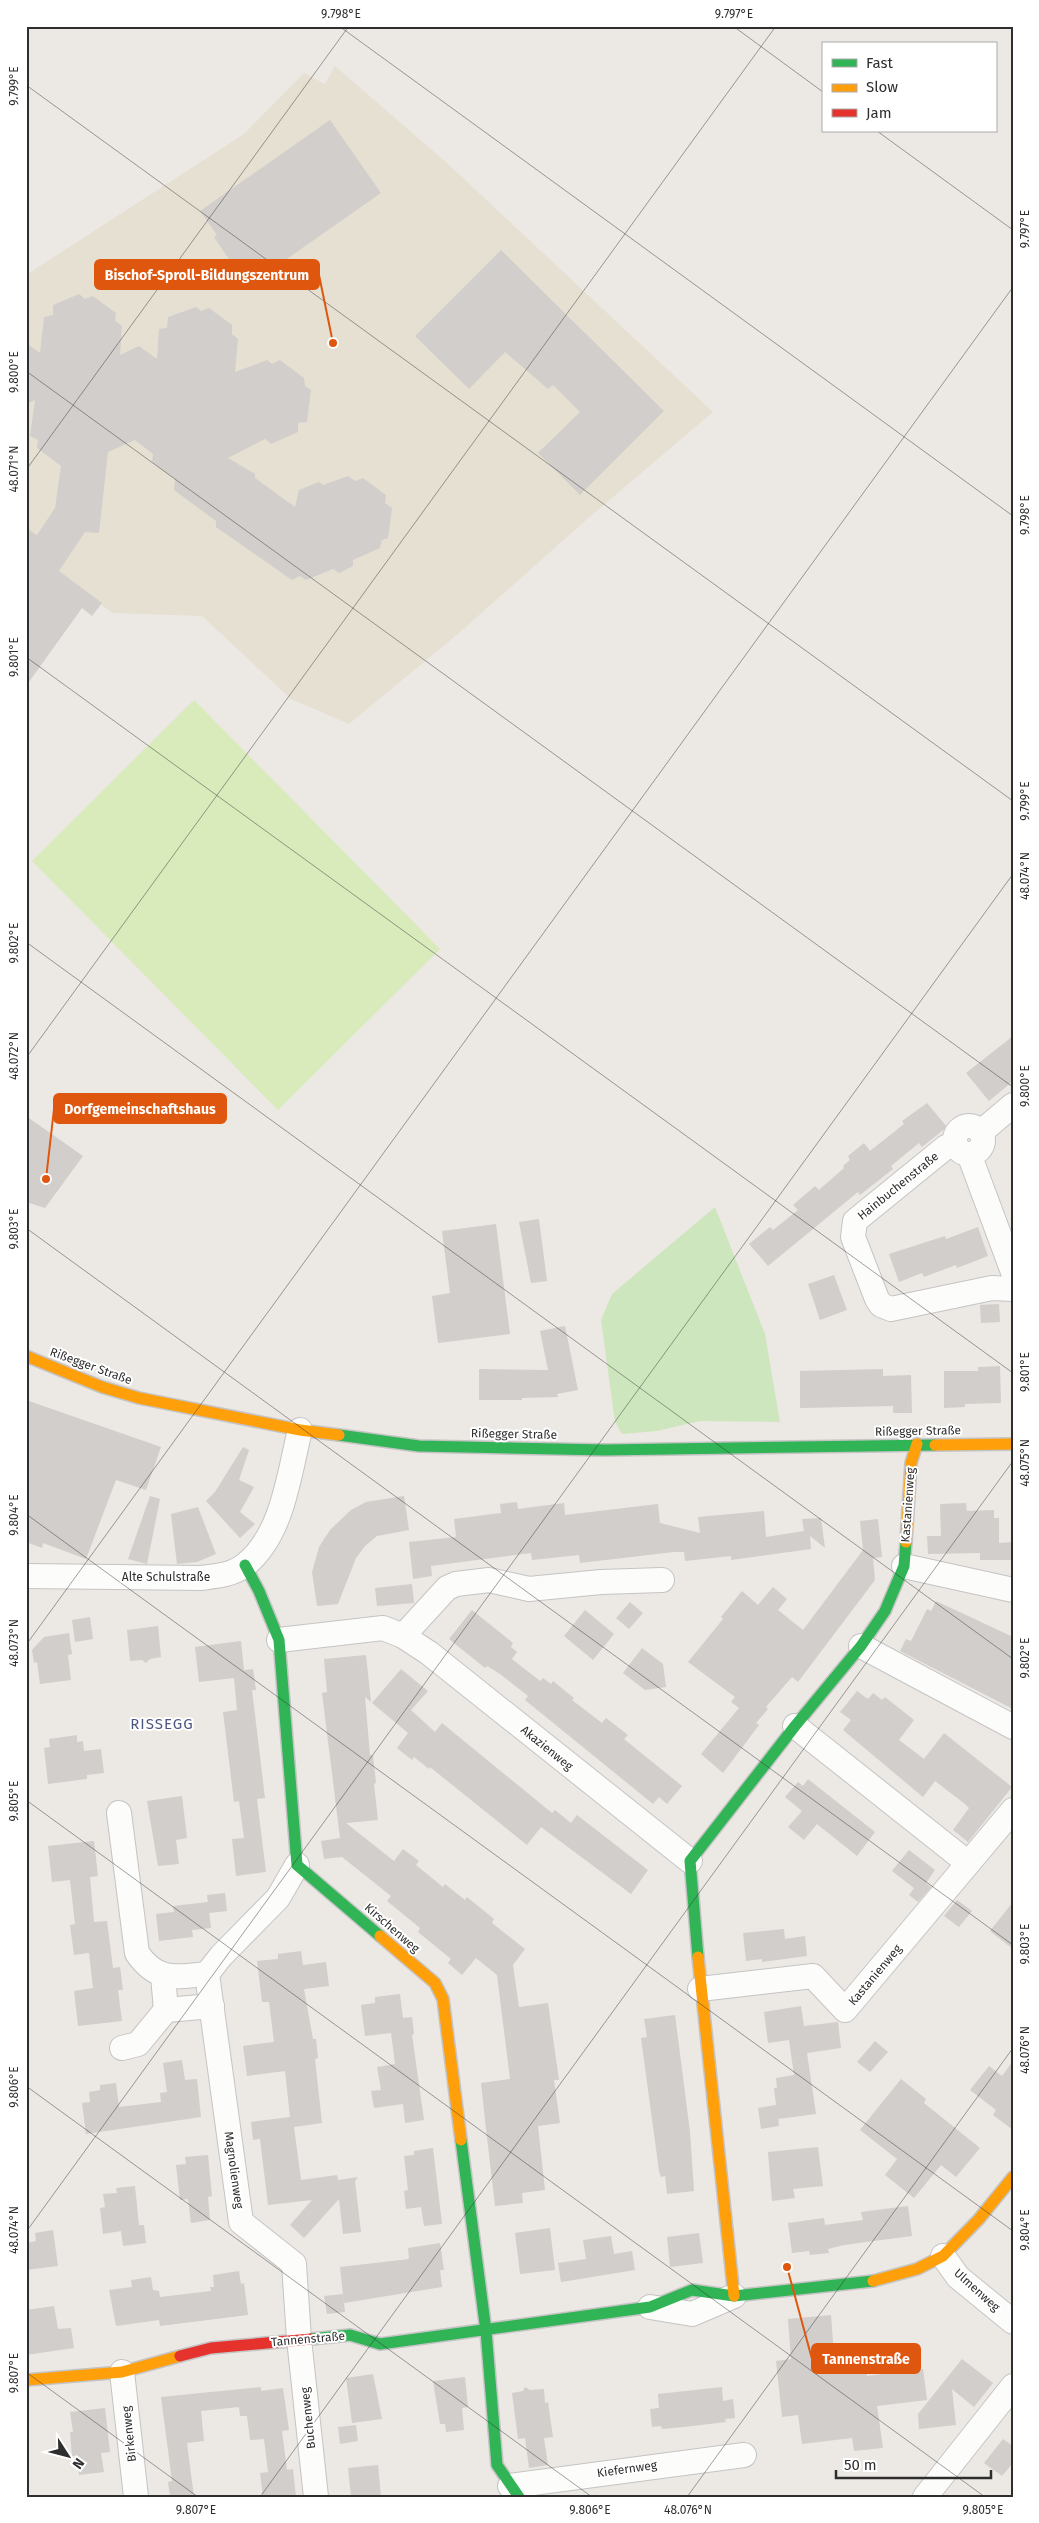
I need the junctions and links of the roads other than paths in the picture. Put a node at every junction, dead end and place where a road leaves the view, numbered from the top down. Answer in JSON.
{"nodes":[{"id":1,"x":1013,"y":1105,"type":"edge"},
{"id":2,"x":962,"y":1149,"type":"junction"},
{"id":3,"x":1013,"y":1272,"type":"edge"},
{"id":4,"x":1013,"y":1289,"type":"edge"},
{"id":5,"x":26,"y":1356,"type":"edge"},
{"id":6,"x":300,"y":1430,"type":"junction"},
{"id":7,"x":917,"y":1444,"type":"junction"},
{"id":8,"x":1013,"y":1444,"type":"edge"},
{"id":9,"x":245,"y":1565,"type":"junction"},
{"id":10,"x":904,"y":1566,"type":"junction"},
{"id":11,"x":26,"y":1576,"type":"edge"},
{"id":12,"x":662,"y":1580,"type":"dead end"},
{"id":13,"x":1013,"y":1590,"type":"edge"},
{"id":14,"x":403,"y":1636,"type":"junction"},
{"id":15,"x":279,"y":1640,"type":"junction"},
{"id":16,"x":861,"y":1646,"type":"junction"},
{"id":17,"x":795,"y":1726,"type":"junction"},
{"id":18,"x":1013,"y":1727,"type":"edge"},
{"id":19,"x":1013,"y":1810,"type":"edge"},
{"id":20,"x":119,"y":1813,"type":"dead end"},
{"id":21,"x":690,"y":1862,"type":"junction"},
{"id":22,"x":968,"y":1863,"type":"junction"},
{"id":23,"x":297,"y":1865,"type":"junction"},
{"id":24,"x":207,"y":1974,"type":"junction"},
{"id":25,"x":163,"y":1976,"type":"junction"},
{"id":26,"x":700,"y":1989,"type":"junction"},
{"id":27,"x":212,"y":2006,"type":"junction"},
{"id":28,"x":166,"y":2010,"type":"junction"},
{"id":29,"x":122,"y":2048,"type":"dead end"},
{"id":30,"x":1013,"y":2177,"type":"edge"},
{"id":31,"x":943,"y":2256,"type":"junction"},
{"id":32,"x":734,"y":2296,"type":"junction"},
{"id":33,"x":650,"y":2307,"type":"joint"},
{"id":34,"x":1013,"y":2322,"type":"edge"},
{"id":35,"x":486,"y":2331,"type":"junction"},
{"id":36,"x":299,"y":2339,"type":"junction"},
{"id":37,"x":122,"y":2372,"type":"junction"},
{"id":38,"x":26,"y":2380,"type":"edge"},
{"id":39,"x":1013,"y":2386,"type":"edge"},
{"id":40,"x":744,"y":2455,"type":"dead end"},
{"id":41,"x":515,"y":2491,"type":"edge"},
{"id":42,"x":136,"y":2497,"type":"edge"},
{"id":43,"x":316,"y":2497,"type":"edge"},
{"id":44,"x":925,"y":2497,"type":"edge"}],
"edges":[{"from":1,"to":2,"type":"street","name":"Hainbuchenstraße"},
{"from":2,"to":3,"type":"street"},
{"from":2,"to":4,"type":"street","name":"Hainbuchenstraße"},
{"from":5,"to":6,"type":"street","name":"Rißegger Straße"},
{"from":6,"to":7,"type":"street","name":"Rißegger Straße"},
{"from":6,"to":9,"type":"street","name":"Alte Schulstraße"},
{"from":7,"to":8,"type":"street","name":"Rißegger Straße"},
{"from":7,"to":10,"type":"street","name":"Kastanienweg"},
{"from":9,"to":11,"type":"street","name":"Alte Schulstraße"},
{"from":9,"to":15,"type":"street"},
{"from":10,"to":13,"type":"street"},
{"from":10,"to":16,"type":"street","name":"Kastanienweg"},
{"from":12,"to":14,"type":"street"},
{"from":14,"to":15,"type":"street","name":"Akazienweg"},
{"from":14,"to":21,"type":"street","name":"Akazienweg"},
{"from":15,"to":23,"type":"street"},
{"from":16,"to":17,"type":"street","name":"Kastanienweg"},
{"from":16,"to":18,"type":"street"},
{"from":17,"to":21,"type":"street","name":"Kastanienweg"},
{"from":17,"to":22,"type":"street"},
{"from":19,"to":22,"type":"street","name":"Kastanienweg"},
{"from":20,"to":25,"type":"street"},
{"from":21,"to":26,"type":"street"},
{"from":22,"to":26,"type":"street","name":"Kastanienweg"},
{"from":23,"to":24,"type":"street"},
{"from":23,"to":35,"type":"street","name":"Kirschenweg"},
{"from":24,"to":25,"type":"street"},
{"from":24,"to":27,"type":"street","name":"Magnolienweg"},
{"from":25,"to":28,"type":"street"},
{"from":26,"to":32,"type":"street"},
{"from":27,"to":28,"type":"street"},
{"from":27,"to":36,"type":"street","name":"Magnolienweg"},
{"from":28,"to":29,"type":"street"},
{"from":30,"to":31,"type":"street","name":"Tannenstraße"},
{"from":31,"to":32,"type":"street","name":"Tannenstraße"},
{"from":31,"to":34,"type":"street","name":"Ulmenweg"},
{"from":32,"to":33,"type":"street","name":"Tannenstraße"},
{"from":33,"to":35,"type":"street","name":"Tannenstraße"},
{"from":35,"to":36,"type":"street","name":"Tannenstraße"},
{"from":35,"to":41,"type":"street","name":"Kiefernweg"},
{"from":36,"to":37,"type":"street","name":"Tannenstraße"},
{"from":36,"to":43,"type":"street","name":"Buchenweg"},
{"from":37,"to":38,"type":"street","name":"Tannenstraße"},
{"from":37,"to":42,"type":"street","name":"Birkenweg"},
{"from":39,"to":44,"type":"street"},
{"from":40,"to":41,"type":"street","name":"Kiefernweg"}]}
